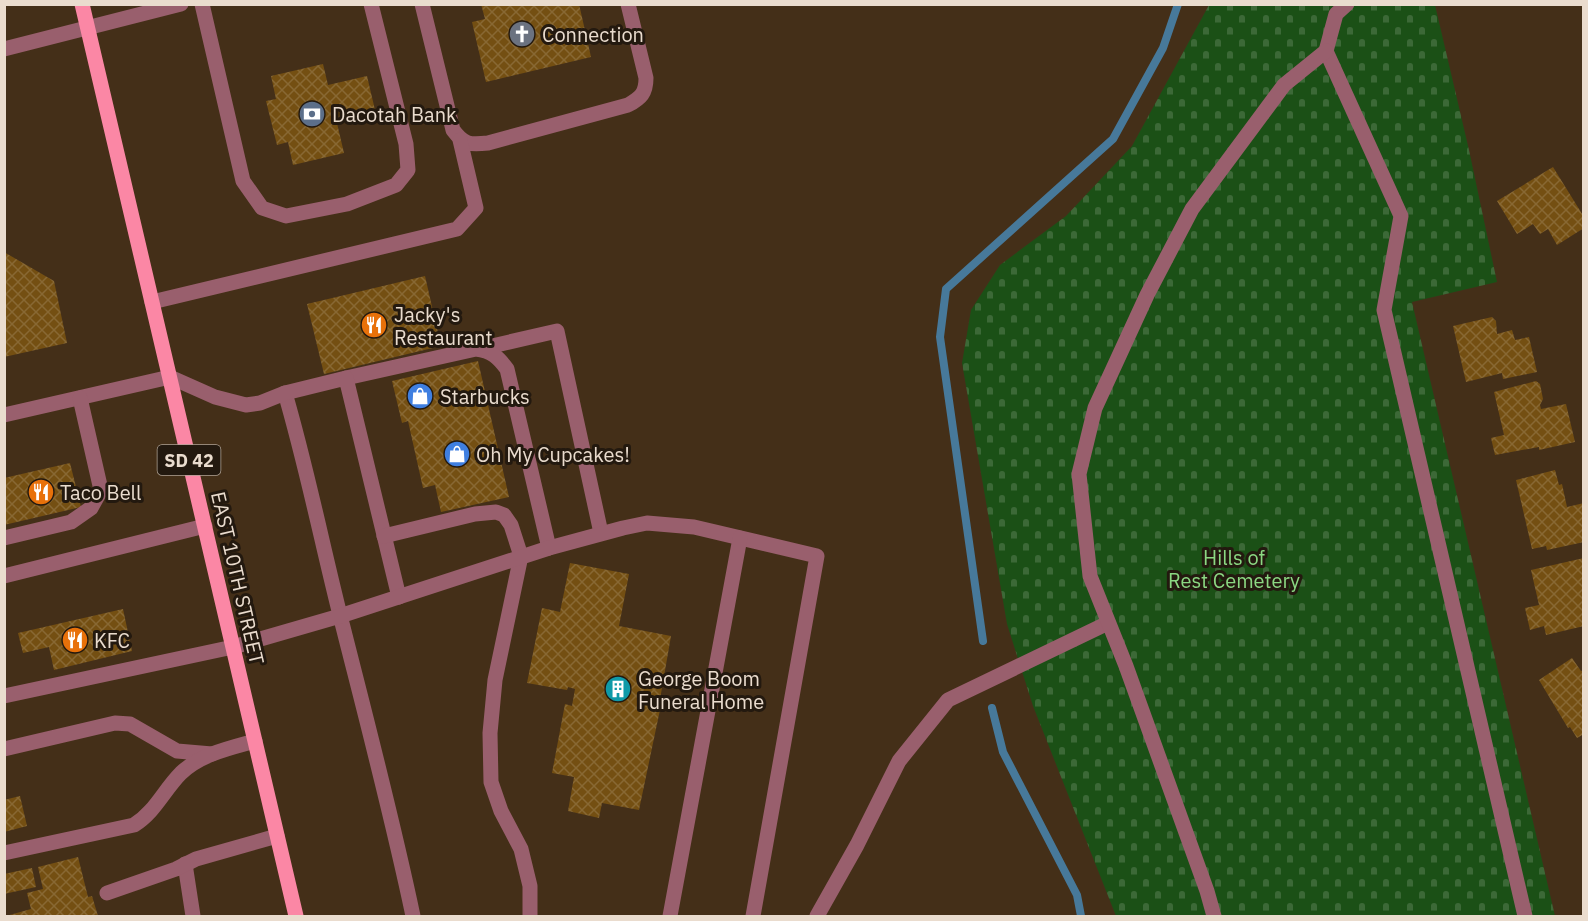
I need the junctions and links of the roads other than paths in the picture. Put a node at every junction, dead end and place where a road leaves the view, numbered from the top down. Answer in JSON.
{"nodes":[{"id":1,"x":82,"y":4,"type":"edge"},
{"id":2,"x":182,"y":4,"type":"edge"},
{"id":3,"x":202,"y":4,"type":"edge"},
{"id":4,"x":371,"y":4,"type":"edge"},
{"id":5,"x":422,"y":4,"type":"edge"},
{"id":6,"x":628,"y":4,"type":"edge"},
{"id":7,"x":1347,"y":4,"type":"edge"},
{"id":8,"x":88,"y":29,"type":"junction"},
{"id":9,"x":4,"y":49,"type":"edge"},
{"id":10,"x":1326,"y":51,"type":"junction"},
{"id":11,"x":460,"y":140,"type":"junction"},
{"id":12,"x":152,"y":302,"type":"junction"},
{"id":13,"x":476,"y":350,"type":"junction"},
{"id":14,"x":170,"y":376,"type":"junction"},
{"id":15,"x":346,"y":378,"type":"junction"},
{"id":16,"x":285,"y":393,"type":"junction"},
{"id":17,"x":80,"y":398,"type":"junction"},
{"id":18,"x":4,"y":415,"type":"edge"},
{"id":19,"x":205,"y":526,"type":"junction"},
{"id":20,"x":602,"y":534,"type":"junction"},
{"id":21,"x":384,"y":536,"type":"junction"},
{"id":22,"x":4,"y":538,"type":"edge"},
{"id":23,"x":740,"y":538,"type":"junction"},
{"id":24,"x":549,"y":548,"type":"junction"},
{"id":25,"x":521,"y":556,"type":"junction"},
{"id":26,"x":4,"y":576,"type":"edge"},
{"id":27,"x":399,"y":597,"type":"junction"},
{"id":28,"x":340,"y":616,"type":"junction"},
{"id":29,"x":1108,"y":623,"type":"junction"},
{"id":30,"x":233,"y":647,"type":"junction"},
{"id":31,"x":4,"y":696,"type":"edge"},
{"id":32,"x":255,"y":741,"type":"junction"},
{"id":33,"x":4,"y":749,"type":"edge"},
{"id":34,"x":212,"y":754,"type":"junction"},
{"id":35,"x":278,"y":836,"type":"junction"},
{"id":36,"x":4,"y":853,"type":"edge"},
{"id":37,"x":185,"y":864,"type":"junction"},
{"id":38,"x":107,"y":893,"type":"dead end"},
{"id":39,"x":193,"y":916,"type":"edge"},
{"id":40,"x":296,"y":916,"type":"edge"},
{"id":41,"x":413,"y":916,"type":"edge"},
{"id":42,"x":530,"y":916,"type":"edge"},
{"id":43,"x":670,"y":916,"type":"edge"},
{"id":44,"x":753,"y":916,"type":"edge"},
{"id":45,"x":817,"y":916,"type":"edge"},
{"id":46,"x":1214,"y":916,"type":"edge"},
{"id":47,"x":1525,"y":916,"type":"edge"}],
"edges":[{"from":1,"to":8,"type":"main road","name":"EAST 10TH STREET","number":"SD 42"},
{"from":2,"to":8,"type":"street"},
{"from":3,"to":4,"type":"street"},
{"from":5,"to":11,"type":"street"},
{"from":6,"to":11,"type":"street"},
{"from":7,"to":10,"type":"street"},
{"from":8,"to":9,"type":"street"},
{"from":8,"to":12,"type":"main road","name":"EAST 10TH STREET","number":"SD 42"},
{"from":10,"to":29,"type":"street"},
{"from":10,"to":47,"type":"street"},
{"from":11,"to":12,"type":"street"},
{"from":12,"to":14,"type":"main road","name":"EAST 10TH STREET","number":"SD 42"},
{"from":13,"to":15,"type":"street"},
{"from":13,"to":20,"type":"street"},
{"from":13,"to":24,"type":"street"},
{"from":14,"to":16,"type":"street"},
{"from":14,"to":17,"type":"street"},
{"from":14,"to":19,"type":"main road","name":"EAST 10TH STREET","number":"SD 42"},
{"from":15,"to":16,"type":"street"},
{"from":15,"to":21,"type":"street"},
{"from":16,"to":28,"type":"street"},
{"from":17,"to":18,"type":"street"},
{"from":17,"to":22,"type":"street"},
{"from":19,"to":26,"type":"street"},
{"from":19,"to":30,"type":"main road","name":"EAST 10TH STREET","number":"SD 42"},
{"from":20,"to":23,"type":"street"},
{"from":20,"to":24,"type":"street"},
{"from":21,"to":25,"type":"street"},
{"from":21,"to":27,"type":"street"},
{"from":23,"to":43,"type":"street"},
{"from":23,"to":44,"type":"street"},
{"from":24,"to":25,"type":"street"},
{"from":25,"to":27,"type":"street"},
{"from":25,"to":42,"type":"street"},
{"from":27,"to":28,"type":"street"},
{"from":28,"to":30,"type":"street"},
{"from":28,"to":41,"type":"street"},
{"from":29,"to":45,"type":"street"},
{"from":29,"to":46,"type":"street"},
{"from":30,"to":31,"type":"street"},
{"from":30,"to":32,"type":"main road","name":"EAST 10TH STREET","number":"SD 42"},
{"from":32,"to":34,"type":"street"},
{"from":32,"to":35,"type":"main road","name":"EAST 10TH STREET","number":"SD 42"},
{"from":33,"to":34,"type":"street"},
{"from":34,"to":36,"type":"street"},
{"from":35,"to":37,"type":"street"},
{"from":35,"to":40,"type":"main road","name":"EAST 10TH STREET","number":"SD 42"},
{"from":37,"to":38,"type":"street"},
{"from":37,"to":39,"type":"street"}]}
